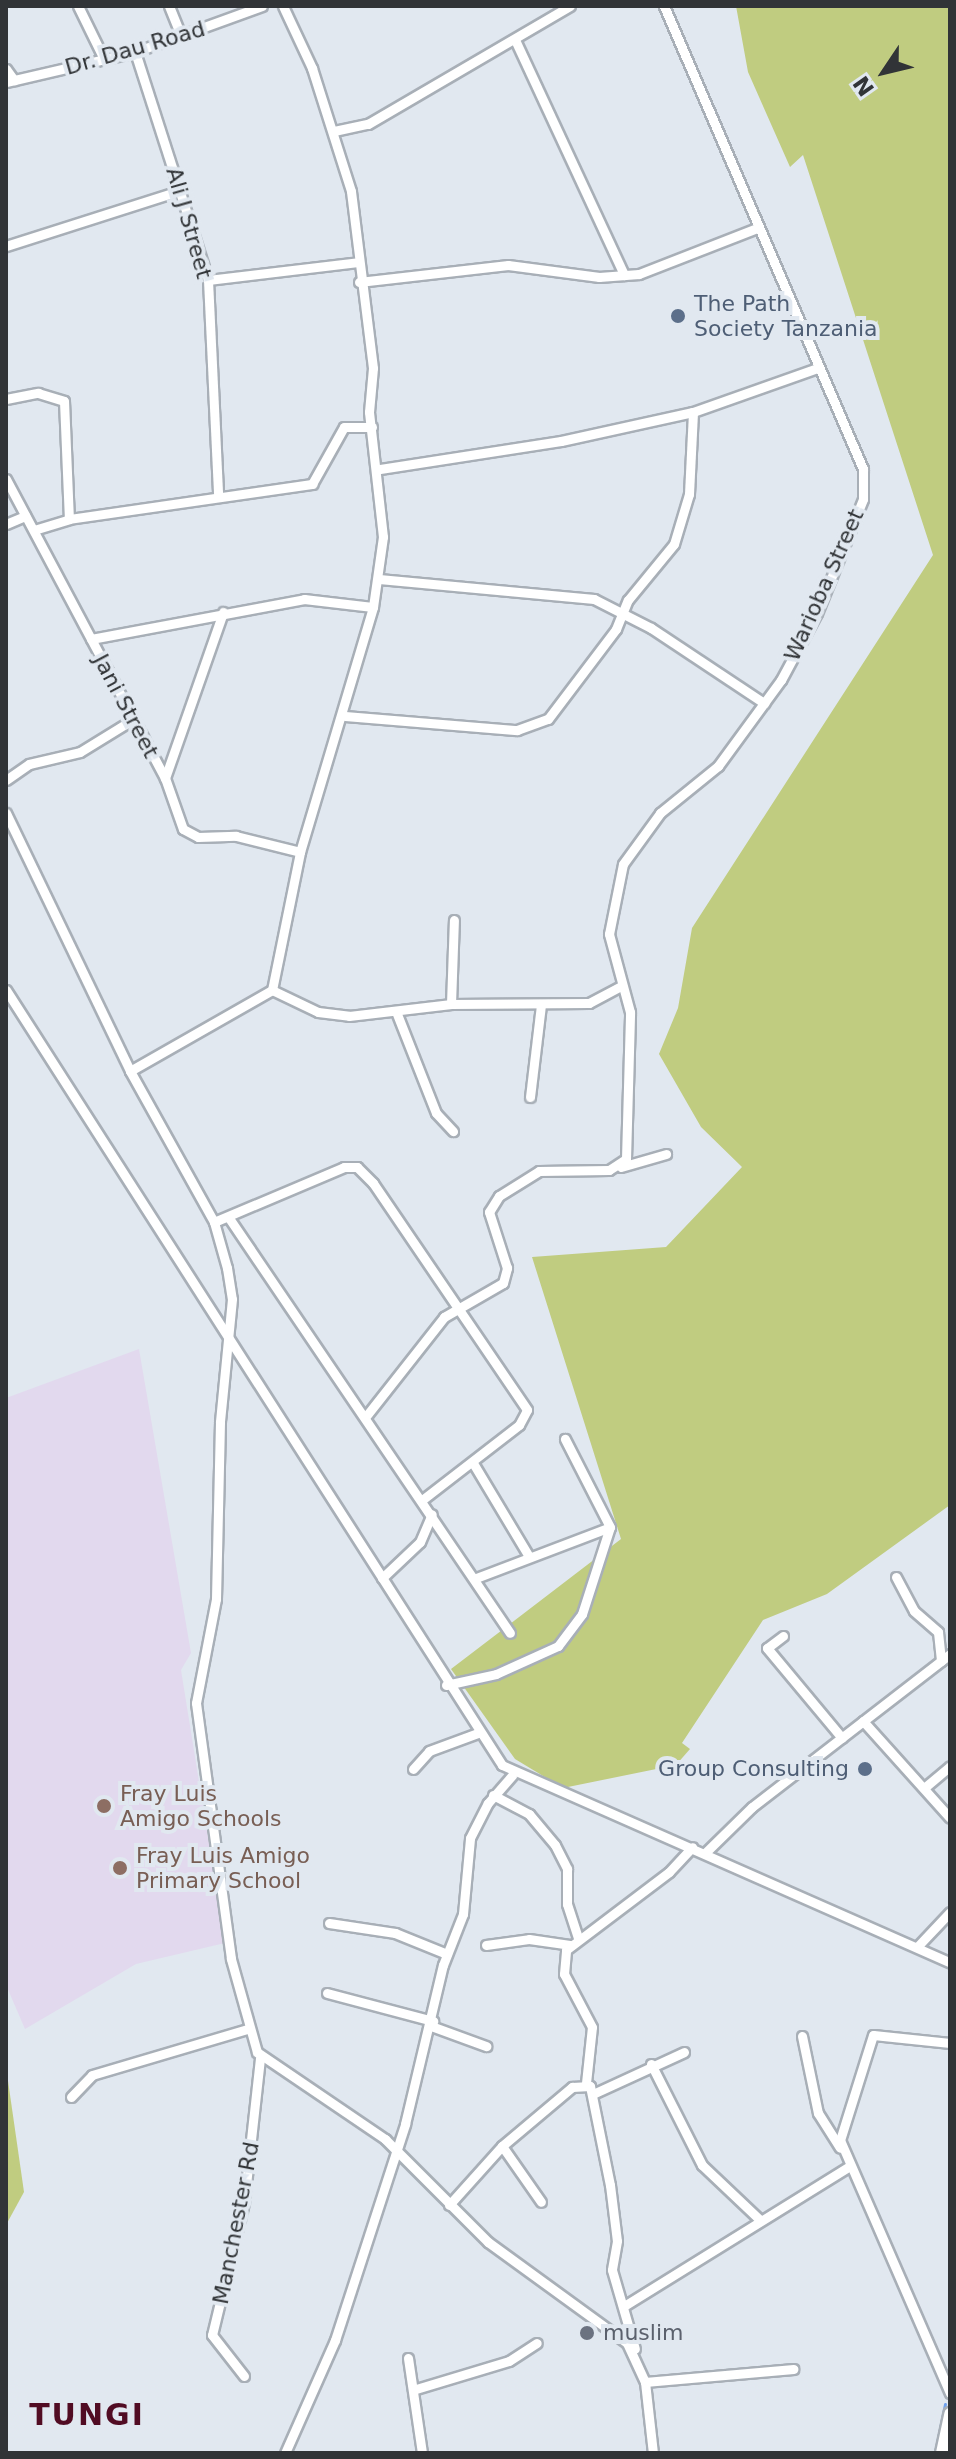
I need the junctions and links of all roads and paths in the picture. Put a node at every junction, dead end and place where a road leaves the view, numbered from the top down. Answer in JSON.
{"nodes":[{"id":1,"x":78,"y":6,"type":"edge"},
{"id":2,"x":169,"y":6,"type":"edge"},
{"id":3,"x":262,"y":6,"type":"edge"},
{"id":4,"x":283,"y":6,"type":"edge"},
{"id":5,"x":568,"y":6,"type":"edge"},
{"id":6,"x":664,"y":6,"type":"edge"},
{"id":7,"x":181,"y":35,"type":"junction"},
{"id":8,"x":516,"y":42,"type":"junction"},
{"id":9,"x":135,"y":52,"type":"junction"},
{"id":10,"x":104,"y":59,"type":"junction"},
{"id":11,"x":6,"y":69,"type":"edge"},
{"id":12,"x":10,"y":81,"type":"edge"},
{"id":13,"x":334,"y":131,"type":"junction"},
{"id":14,"x":181,"y":190,"type":"junction"},
{"id":15,"x":757,"y":228,"type":"junction"},
{"id":16,"x":6,"y":246,"type":"edge"},
{"id":17,"x":358,"y":262,"type":"junction"},
{"id":18,"x":624,"y":275,"type":"junction"},
{"id":19,"x":208,"y":280,"type":"junction"},
{"id":20,"x":359,"y":282,"type":"junction"},
{"id":21,"x":817,"y":368,"type":"junction"},
{"id":22,"x":6,"y":399,"type":"edge"},
{"id":23,"x":693,"y":412,"type":"junction"},
{"id":24,"x":372,"y":427,"type":"junction"},
{"id":25,"x":380,"y":469,"type":"junction"},
{"id":26,"x":6,"y":479,"type":"edge"},
{"id":27,"x":218,"y":496,"type":"junction"},
{"id":28,"x":25,"y":516,"type":"junction"},
{"id":29,"x":69,"y":519,"type":"junction"},
{"id":30,"x":6,"y":524,"type":"edge"},
{"id":31,"x":34,"y":530,"type":"junction"},
{"id":32,"x":379,"y":579,"type":"junction"},
{"id":33,"x":373,"y":607,"type":"junction"},
{"id":34,"x":223,"y":612,"type":"junction"},
{"id":35,"x":623,"y":612,"type":"junction"},
{"id":36,"x":91,"y":639,"type":"junction"},
{"id":37,"x":764,"y":703,"type":"junction"},
{"id":38,"x":345,"y":716,"type":"junction"},
{"id":39,"x":132,"y":720,"type":"junction"},
{"id":40,"x":165,"y":778,"type":"junction"},
{"id":41,"x":6,"y":780,"type":"edge"},
{"id":42,"x":8,"y":819,"type":"edge"},
{"id":43,"x":300,"y":852,"type":"junction"},
{"id":44,"x":454,"y":920,"type":"dead end"},
{"id":45,"x":621,"y":986,"type":"junction"},
{"id":46,"x":272,"y":990,"type":"junction"},
{"id":47,"x":7,"y":994,"type":"edge"},
{"id":48,"x":451,"y":1004,"type":"junction"},
{"id":49,"x":541,"y":1005,"type":"junction"},
{"id":50,"x":397,"y":1014,"type":"junction"},
{"id":51,"x":130,"y":1071,"type":"junction"},
{"id":52,"x":530,"y":1097,"type":"dead end"},
{"id":53,"x":453,"y":1131,"type":"dead end"},
{"id":54,"x":666,"y":1154,"type":"dead end"},
{"id":55,"x":621,"y":1167,"type":"junction"},
{"id":56,"x":229,"y":1218,"type":"junction"},
{"id":57,"x":214,"y":1222,"type":"junction"},
{"id":58,"x":456,"y":1306,"type":"junction"},
{"id":59,"x":229,"y":1342,"type":"junction"},
{"id":60,"x":367,"y":1415,"type":"junction"},
{"id":61,"x":565,"y":1439,"type":"dead end"},
{"id":62,"x":473,"y":1463,"type":"junction"},
{"id":63,"x":422,"y":1500,"type":"junction"},
{"id":64,"x":432,"y":1514,"type":"junction"},
{"id":65,"x":346,"y":1522,"type":"junction"},
{"id":66,"x":610,"y":1527,"type":"junction"},
{"id":67,"x":528,"y":1555,"type":"junction"},
{"id":68,"x":896,"y":1577,"type":"dead end"},
{"id":69,"x":382,"y":1578,"type":"junction"},
{"id":70,"x":476,"y":1578,"type":"junction"},
{"id":71,"x":510,"y":1633,"type":"dead end"},
{"id":72,"x":783,"y":1636,"type":"dead end"},
{"id":73,"x":950,"y":1654,"type":"edge"},
{"id":74,"x":941,"y":1661,"type":"junction"},
{"id":75,"x":440,"y":1667,"type":"junction"},
{"id":76,"x":446,"y":1685,"type":"junction"},
{"id":77,"x":863,"y":1721,"type":"junction"},
{"id":78,"x":478,"y":1733,"type":"junction"},
{"id":79,"x":842,"y":1738,"type":"junction"},
{"id":80,"x":950,"y":1766,"type":"edge"},
{"id":81,"x":413,"y":1769,"type":"dead end"},
{"id":82,"x":512,"y":1775,"type":"junction"},
{"id":83,"x":924,"y":1788,"type":"junction"},
{"id":84,"x":493,"y":1795,"type":"junction"},
{"id":85,"x":950,"y":1818,"type":"edge"},
{"id":86,"x":692,"y":1847,"type":"junction"},
{"id":87,"x":706,"y":1852,"type":"junction"},
{"id":88,"x":950,"y":1912,"type":"edge"},
{"id":89,"x":329,"y":1923,"type":"dead end"},
{"id":90,"x":574,"y":1941,"type":"junction"},
{"id":91,"x":486,"y":1945,"type":"dead end"},
{"id":92,"x":917,"y":1947,"type":"junction"},
{"id":93,"x":447,"y":1954,"type":"junction"},
{"id":94,"x":950,"y":1963,"type":"edge"},
{"id":95,"x":327,"y":1993,"type":"dead end"},
{"id":96,"x":432,"y":2024,"type":"junction"},
{"id":97,"x":247,"y":2029,"type":"junction"},
{"id":98,"x":802,"y":2036,"type":"dead end"},
{"id":99,"x":950,"y":2043,"type":"edge"},
{"id":100,"x":486,"y":2046,"type":"dead end"},
{"id":101,"x":684,"y":2052,"type":"dead end"},
{"id":102,"x":260,"y":2058,"type":"junction"},
{"id":103,"x":651,"y":2064,"type":"junction"},
{"id":104,"x":586,"y":2083,"type":"junction"},
{"id":105,"x":595,"y":2093,"type":"junction"},
{"id":106,"x":71,"y":2097,"type":"dead end"},
{"id":107,"x":502,"y":2146,"type":"junction"},
{"id":108,"x":840,"y":2148,"type":"junction"},
{"id":109,"x":397,"y":2149,"type":"junction"},
{"id":110,"x":848,"y":2167,"type":"junction"},
{"id":111,"x":541,"y":2202,"type":"dead end"},
{"id":112,"x":449,"y":2205,"type":"junction"},
{"id":113,"x":760,"y":2220,"type":"junction"},
{"id":114,"x":624,"y":2306,"type":"junction"},
{"id":115,"x":537,"y":2343,"type":"dead end"},
{"id":116,"x":636,"y":2353,"type":"junction"},
{"id":117,"x":408,"y":2358,"type":"dead end"},
{"id":118,"x":793,"y":2369,"type":"dead end"},
{"id":119,"x":244,"y":2376,"type":"dead end"},
{"id":120,"x":645,"y":2382,"type":"junction"},
{"id":121,"x":416,"y":2389,"type":"junction"},
{"id":122,"x":950,"y":2393,"type":"edge"},
{"id":123,"x":950,"y":2414,"type":"edge"},
{"id":124,"x":285,"y":2453,"type":"edge"},
{"id":125,"x":422,"y":2453,"type":"edge"},
{"id":126,"x":653,"y":2453,"type":"edge"},
{"id":127,"x":942,"y":2453,"type":"edge"}],
"edges":[{"from":1,"to":10,"type":"street"},
{"from":2,"to":7,"type":"street"},
{"from":3,"to":7,"type":"street","name":"Dr. Dau Road"},
{"from":4,"to":13,"type":"street"},
{"from":5,"to":8,"type":"street"},
{"from":6,"to":15,"type":"street","name":"Warioba Street"},
{"from":7,"to":9,"type":"street","name":"Dr. Dau Road"},
{"from":8,"to":13,"type":"street"},
{"from":8,"to":18,"type":"street"},
{"from":9,"to":10,"type":"street","name":"Dr. Dau Road"},
{"from":9,"to":14,"type":"street","name":"Ali J Street"},
{"from":10,"to":12,"type":"street","name":"Dr. Dau Road"},
{"from":11,"to":12,"type":"street"},
{"from":13,"to":17,"type":"street"},
{"from":14,"to":16,"type":"street"},
{"from":14,"to":19,"type":"street","name":"Ali J Street"},
{"from":15,"to":18,"type":"street"},
{"from":15,"to":21,"type":"street","name":"Warioba Street"},
{"from":17,"to":19,"type":"street"},
{"from":17,"to":20,"type":"street"},
{"from":18,"to":20,"type":"street"},
{"from":19,"to":27,"type":"street","name":"Ali J Street"},
{"from":20,"to":24,"type":"street"},
{"from":21,"to":23,"type":"street"},
{"from":21,"to":37,"type":"street","name":"Warioba Street"},
{"from":22,"to":29,"type":"street"},
{"from":23,"to":25,"type":"street"},
{"from":23,"to":35,"type":"street"},
{"from":24,"to":25,"type":"street"},
{"from":24,"to":27,"type":"street"},
{"from":25,"to":32,"type":"street"},
{"from":26,"to":28,"type":"street","name":"Jani Street"},
{"from":27,"to":29,"type":"street"},
{"from":28,"to":30,"type":"street"},
{"from":28,"to":31,"type":"street","name":"Jani Street"},
{"from":29,"to":31,"type":"street"},
{"from":31,"to":36,"type":"street","name":"Jani Street"},
{"from":32,"to":33,"type":"street"},
{"from":32,"to":35,"type":"street"},
{"from":33,"to":34,"type":"street"},
{"from":33,"to":38,"type":"street"},
{"from":34,"to":36,"type":"street"},
{"from":34,"to":40,"type":"street"},
{"from":35,"to":37,"type":"street"},
{"from":35,"to":38,"type":"street"},
{"from":36,"to":39,"type":"street","name":"Jani Street"},
{"from":37,"to":45,"type":"street","name":"Warioba Street"},
{"from":38,"to":43,"type":"street"},
{"from":39,"to":40,"type":"street","name":"Jani Street"},
{"from":39,"to":41,"type":"street"},
{"from":40,"to":43,"type":"street","name":"Jani Street"},
{"from":42,"to":51,"type":"street"},
{"from":43,"to":46,"type":"street"},
{"from":44,"to":48,"type":"street"},
{"from":45,"to":49,"type":"street"},
{"from":45,"to":55,"type":"street","name":"Warioba Street"},
{"from":46,"to":50,"type":"street"},
{"from":46,"to":51,"type":"street"},
{"from":47,"to":59,"type":"street"},
{"from":48,"to":49,"type":"street"},
{"from":48,"to":50,"type":"street"},
{"from":49,"to":52,"type":"street"},
{"from":50,"to":53,"type":"street"},
{"from":51,"to":57,"type":"street"},
{"from":54,"to":55,"type":"street"},
{"from":55,"to":58,"type":"street"},
{"from":56,"to":57,"type":"street"},
{"from":56,"to":58,"type":"street"},
{"from":56,"to":60,"type":"street"},
{"from":57,"to":59,"type":"street"},
{"from":58,"to":60,"type":"street"},
{"from":58,"to":62,"type":"street"},
{"from":59,"to":65,"type":"street"},
{"from":59,"to":97,"type":"street"},
{"from":60,"to":63,"type":"street"},
{"from":61,"to":66,"type":"street"},
{"from":62,"to":63,"type":"street"},
{"from":62,"to":67,"type":"street"},
{"from":63,"to":64,"type":"street"},
{"from":64,"to":69,"type":"street"},
{"from":64,"to":70,"type":"street"},
{"from":65,"to":69,"type":"street"},
{"from":65,"to":75,"type":"street"},
{"from":66,"to":67,"type":"street"},
{"from":66,"to":76,"type":"street"},
{"from":67,"to":70,"type":"street"},
{"from":68,"to":74,"type":"street"},
{"from":69,"to":75,"type":"street"},
{"from":70,"to":71,"type":"street"},
{"from":72,"to":79,"type":"street"},
{"from":73,"to":74,"type":"street"},
{"from":74,"to":77,"type":"street"},
{"from":75,"to":76,"type":"street"},
{"from":76,"to":78,"type":"street"},
{"from":77,"to":79,"type":"street"},
{"from":77,"to":83,"type":"street"},
{"from":78,"to":81,"type":"street"},
{"from":78,"to":82,"type":"street"},
{"from":79,"to":87,"type":"street"},
{"from":80,"to":83,"type":"street"},
{"from":82,"to":84,"type":"street"},
{"from":82,"to":86,"type":"street"},
{"from":83,"to":85,"type":"street"},
{"from":84,"to":90,"type":"street"},
{"from":84,"to":93,"type":"street"},
{"from":86,"to":87,"type":"street"},
{"from":86,"to":90,"type":"street"},
{"from":87,"to":92,"type":"street"},
{"from":88,"to":92,"type":"street"},
{"from":89,"to":93,"type":"street"},
{"from":90,"to":91,"type":"street"},
{"from":90,"to":104,"type":"street"},
{"from":92,"to":94,"type":"street"},
{"from":93,"to":96,"type":"street"},
{"from":95,"to":96,"type":"street"},
{"from":96,"to":100,"type":"street"},
{"from":96,"to":109,"type":"street"},
{"from":97,"to":102,"type":"street"},
{"from":97,"to":106,"type":"street"},
{"from":98,"to":108,"type":"street"},
{"from":99,"to":108,"type":"street"},
{"from":101,"to":103,"type":"street"},
{"from":102,"to":109,"type":"street"},
{"from":102,"to":119,"type":"street","name":"Manchester Rd"},
{"from":103,"to":105,"type":"street"},
{"from":103,"to":113,"type":"street"},
{"from":104,"to":105,"type":"street"},
{"from":104,"to":107,"type":"street"},
{"from":105,"to":114,"type":"street"},
{"from":107,"to":111,"type":"street"},
{"from":107,"to":112,"type":"street"},
{"from":108,"to":110,"type":"street"},
{"from":109,"to":112,"type":"street"},
{"from":109,"to":124,"type":"street"},
{"from":110,"to":113,"type":"street"},
{"from":110,"to":122,"type":"street"},
{"from":112,"to":116,"type":"street"},
{"from":113,"to":114,"type":"street"},
{"from":114,"to":116,"type":"street"},
{"from":115,"to":121,"type":"street"},
{"from":116,"to":120,"type":"street"},
{"from":117,"to":121,"type":"street"},
{"from":118,"to":120,"type":"street"},
{"from":120,"to":126,"type":"street"},
{"from":121,"to":125,"type":"street"},
{"from":123,"to":127,"type":"main road"}]}
